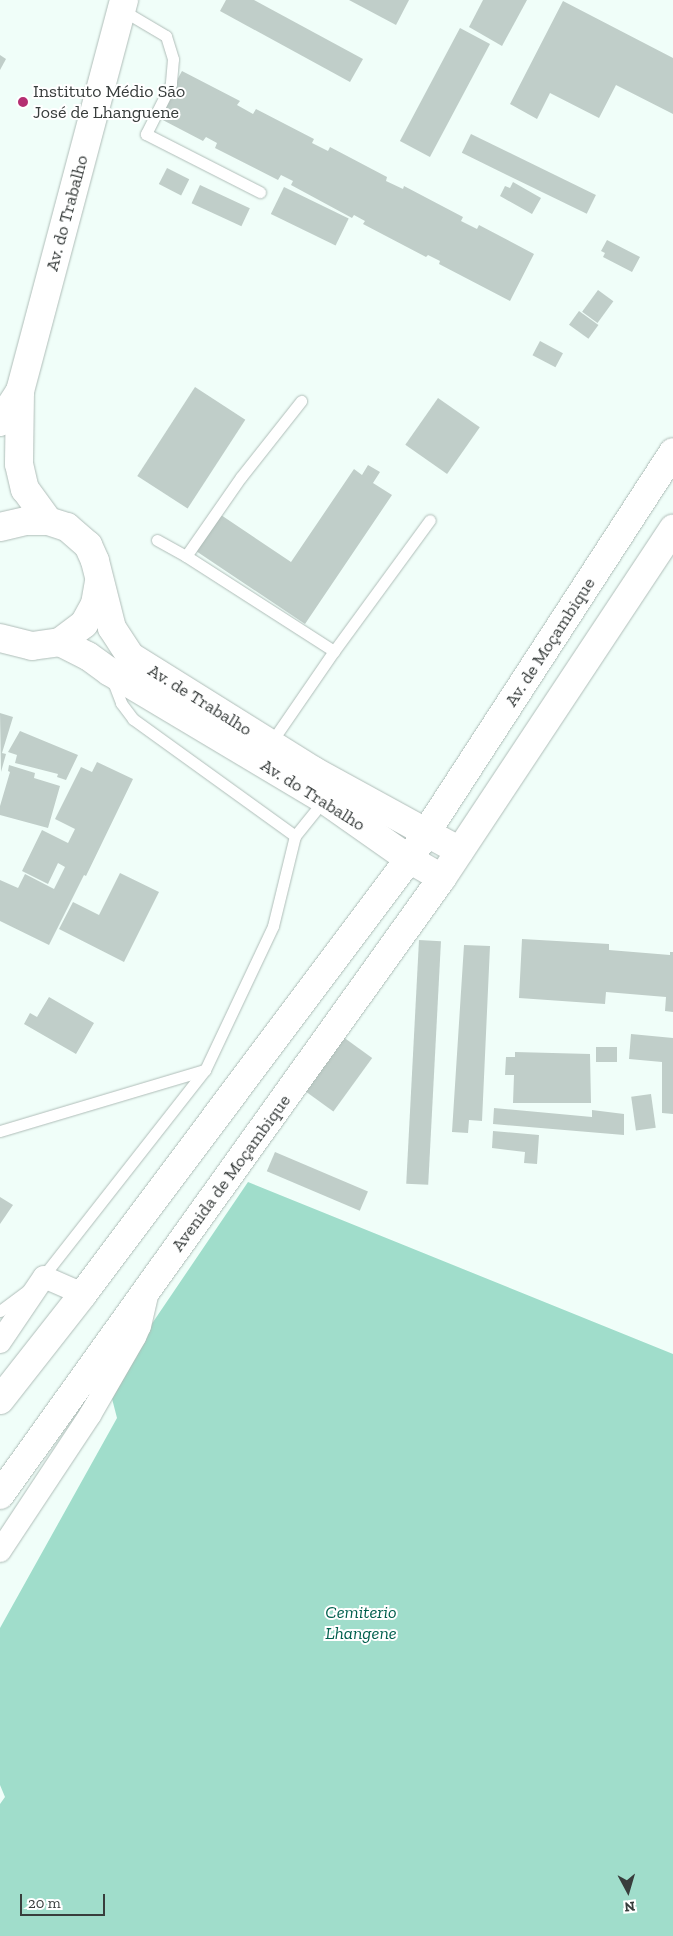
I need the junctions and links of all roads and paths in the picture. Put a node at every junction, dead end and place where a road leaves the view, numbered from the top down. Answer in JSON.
{"nodes":[{"id":1,"x":123,"y":4,"type":"edge"},
{"id":2,"x":260,"y":192,"type":"dead end"},
{"id":3,"x":20,"y":391,"type":"junction"},
{"id":4,"x":301,"y":401,"type":"dead end"},
{"id":5,"x":0,"y":422,"type":"edge"},
{"id":6,"x":673,"y":452,"type":"edge"},
{"id":7,"x":48,"y":520,"type":"junction"},
{"id":8,"x":430,"y":520,"type":"dead end"},
{"id":9,"x":0,"y":527,"type":"edge"},
{"id":10,"x":673,"y":530,"type":"edge"},
{"id":11,"x":157,"y":540,"type":"dead end"},
{"id":12,"x":186,"y":556,"type":"junction"},
{"id":13,"x":99,"y":581,"type":"junction"},
{"id":14,"x":0,"y":638,"type":"edge"},
{"id":15,"x":60,"y":642,"type":"junction"},
{"id":16,"x":334,"y":651,"type":"junction"},
{"id":17,"x":110,"y":672,"type":"junction"},
{"id":18,"x":270,"y":744,"type":"junction"},
{"id":19,"x":325,"y":800,"type":"junction"},
{"id":20,"x":428,"y":832,"type":"junction"},
{"id":21,"x":295,"y":836,"type":"junction"},
{"id":22,"x":460,"y":851,"type":"junction"},
{"id":23,"x":409,"y":859,"type":"junction"},
{"id":24,"x":442,"y":878,"type":"junction"},
{"id":25,"x":204,"y":1070,"type":"junction"},
{"id":26,"x":0,"y":1131,"type":"edge"},
{"id":27,"x":44,"y":1277,"type":"junction"},
{"id":28,"x":148,"y":1290,"type":"junction"},
{"id":29,"x":83,"y":1294,"type":"junction"},
{"id":30,"x":0,"y":1310,"type":"edge"},
{"id":31,"x":0,"y":1342,"type":"edge"},
{"id":32,"x":0,"y":1400,"type":"edge"},
{"id":33,"x":0,"y":1495,"type":"edge"},
{"id":34,"x":0,"y":1551,"type":"edge"}],
"edges":[{"from":1,"to":2,"type":"lane"},
{"from":1,"to":3,"type":"main road","name":"Av. do Trabalho"},
{"from":3,"to":5,"type":"main road","name":"Av. do Trabalho"},
{"from":3,"to":7,"type":"main road"},
{"from":4,"to":12,"type":"lane"},
{"from":6,"to":20,"type":"main road","name":"Av. de Moçambique"},
{"from":7,"to":9,"type":"main road"},
{"from":7,"to":13,"type":"main road"},
{"from":8,"to":16,"type":"lane"},
{"from":10,"to":22,"type":"main road"},
{"from":11,"to":12,"type":"lane"},
{"from":12,"to":16,"type":"lane"},
{"from":13,"to":15,"type":"main road"},
{"from":13,"to":18,"type":"main road","name":"Av. de Trabalho"},
{"from":14,"to":15,"type":"main road"},
{"from":15,"to":17,"type":"main road","name":"Av. do Trabalho"},
{"from":16,"to":18,"type":"lane"},
{"from":17,"to":19,"type":"main road","name":"Av. do Trabalho"},
{"from":17,"to":21,"type":"lane"},
{"from":18,"to":20,"type":"main road","name":"Av. de Trabalho"},
{"from":19,"to":21,"type":"lane"},
{"from":19,"to":23,"type":"main road","name":"Av. do Trabalho"},
{"from":20,"to":22,"type":"main road","name":"Av. de Trabalho"},
{"from":20,"to":23,"type":"main road"},
{"from":21,"to":25,"type":"lane"},
{"from":22,"to":24,"type":"main road","name":"Avenida de Moçambique"},
{"from":23,"to":24,"type":"main road","name":"Av. do Trabalho"},
{"from":23,"to":29,"type":"main road"},
{"from":24,"to":28,"type":"main road","name":"Avenida de Moçambique"},
{"from":25,"to":26,"type":"lane"},
{"from":25,"to":27,"type":"lane"},
{"from":27,"to":29,"type":"street"},
{"from":27,"to":30,"type":"lane"},
{"from":27,"to":31,"type":"street"},
{"from":28,"to":33,"type":"main road","name":"Avenida de Moçambique"},
{"from":28,"to":34,"type":"street"},
{"from":29,"to":32,"type":"main road"}]}
